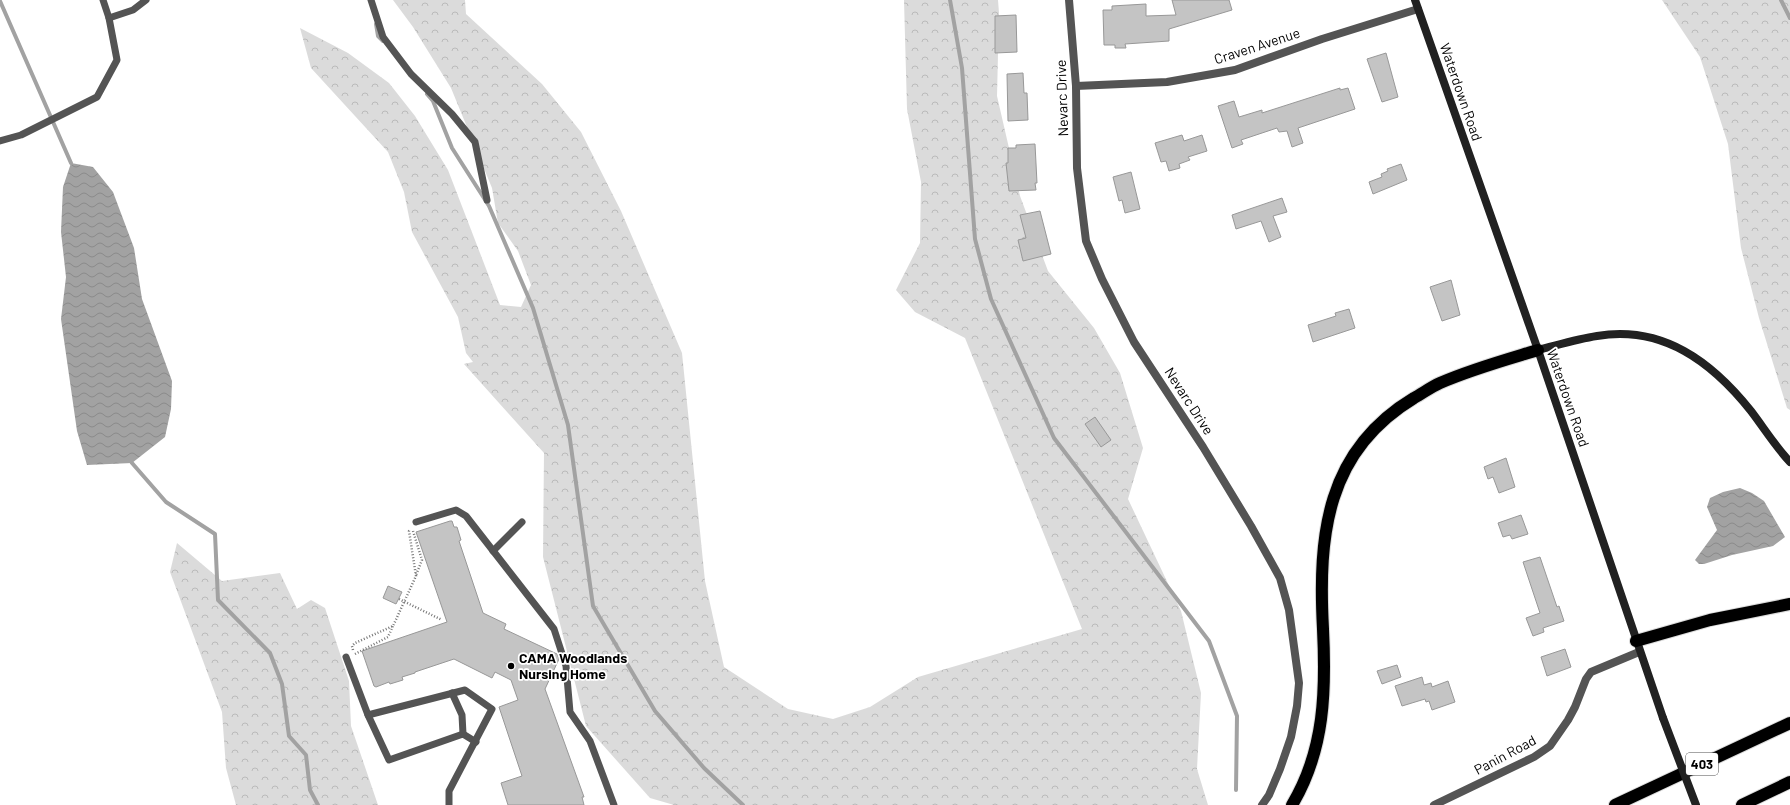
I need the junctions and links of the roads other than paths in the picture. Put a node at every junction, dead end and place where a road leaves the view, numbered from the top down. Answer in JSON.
{"nodes":[{"id":1,"x":103,"y":0,"type":"edge"},
{"id":2,"x":146,"y":0,"type":"edge"},
{"id":3,"x":371,"y":0,"type":"edge"},
{"id":4,"x":1069,"y":0,"type":"edge"},
{"id":5,"x":1415,"y":0,"type":"edge"},
{"id":6,"x":1418,"y":9,"type":"junction"},
{"id":7,"x":109,"y":18,"type":"junction"},
{"id":8,"x":1076,"y":86,"type":"junction"},
{"id":9,"x":0,"y":141,"type":"edge"},
{"id":10,"x":487,"y":200,"type":"dead end"},
{"id":11,"x":1538,"y":350,"type":"junction"},
{"id":12,"x":1790,"y":462,"type":"edge"},
{"id":13,"x":416,"y":522,"type":"road end"},
{"id":14,"x":522,"y":522,"type":"dead end"},
{"id":15,"x":493,"y":551,"type":"junction"},
{"id":16,"x":1790,"y":604,"type":"edge"},
{"id":17,"x":1638,"y":647,"type":"junction"},
{"id":18,"x":346,"y":657,"type":"dead end"},
{"id":19,"x":452,"y":693,"type":"junction"},
{"id":20,"x":368,"y":715,"type":"junction"},
{"id":21,"x":1790,"y":723,"type":"edge"},
{"id":22,"x":463,"y":734,"type":"junction"},
{"id":23,"x":476,"y":742,"type":"junction"},
{"id":24,"x":1790,"y":782,"type":"edge"},
{"id":25,"x":448,"y":805,"type":"edge"},
{"id":26,"x":614,"y":805,"type":"edge"},
{"id":27,"x":1262,"y":805,"type":"edge"},
{"id":28,"x":1292,"y":805,"type":"edge"},
{"id":29,"x":1434,"y":805,"type":"edge"},
{"id":30,"x":1615,"y":805,"type":"edge"},
{"id":31,"x":1696,"y":805,"type":"edge"},
{"id":32,"x":1742,"y":805,"type":"edge"}],
"edges":[{"from":1,"to":7,"type":"lane"},
{"from":2,"to":7,"type":"lane"},
{"from":3,"to":10,"type":"lane"},
{"from":4,"to":8,"type":"street","name":"Nevarc Drive"},
{"from":5,"to":6,"type":"main road","name":"Waterdown Road"},
{"from":6,"to":8,"type":"street","name":"Craven Avenue"},
{"from":6,"to":11,"type":"main road","name":"Waterdown Road"},
{"from":7,"to":9,"type":"lane"},
{"from":8,"to":27,"type":"street","name":"Nevarc Drive"},
{"from":11,"to":12,"type":"main road"},
{"from":11,"to":17,"type":"main road","name":"Waterdown Road"},
{"from":11,"to":28,"type":"highway"},
{"from":13,"to":15,"type":"lane"},
{"from":14,"to":15,"type":"lane"},
{"from":15,"to":26,"type":"lane"},
{"from":16,"to":17,"type":"highway"},
{"from":17,"to":29,"type":"street","name":"Panin Road"},
{"from":17,"to":31,"type":"main road","name":"Waterdown Road","bridge":true},
{"from":18,"to":20,"type":"lane"},
{"from":19,"to":20,"type":"lane"},
{"from":19,"to":22,"type":"lane"},
{"from":19,"to":23,"type":"lane"},
{"from":20,"to":22,"type":"lane"},
{"from":21,"to":30,"type":"highway","number":"403"},
{"from":22,"to":23,"type":"lane"},
{"from":23,"to":25,"type":"lane"},
{"from":24,"to":32,"type":"highway"}]}
